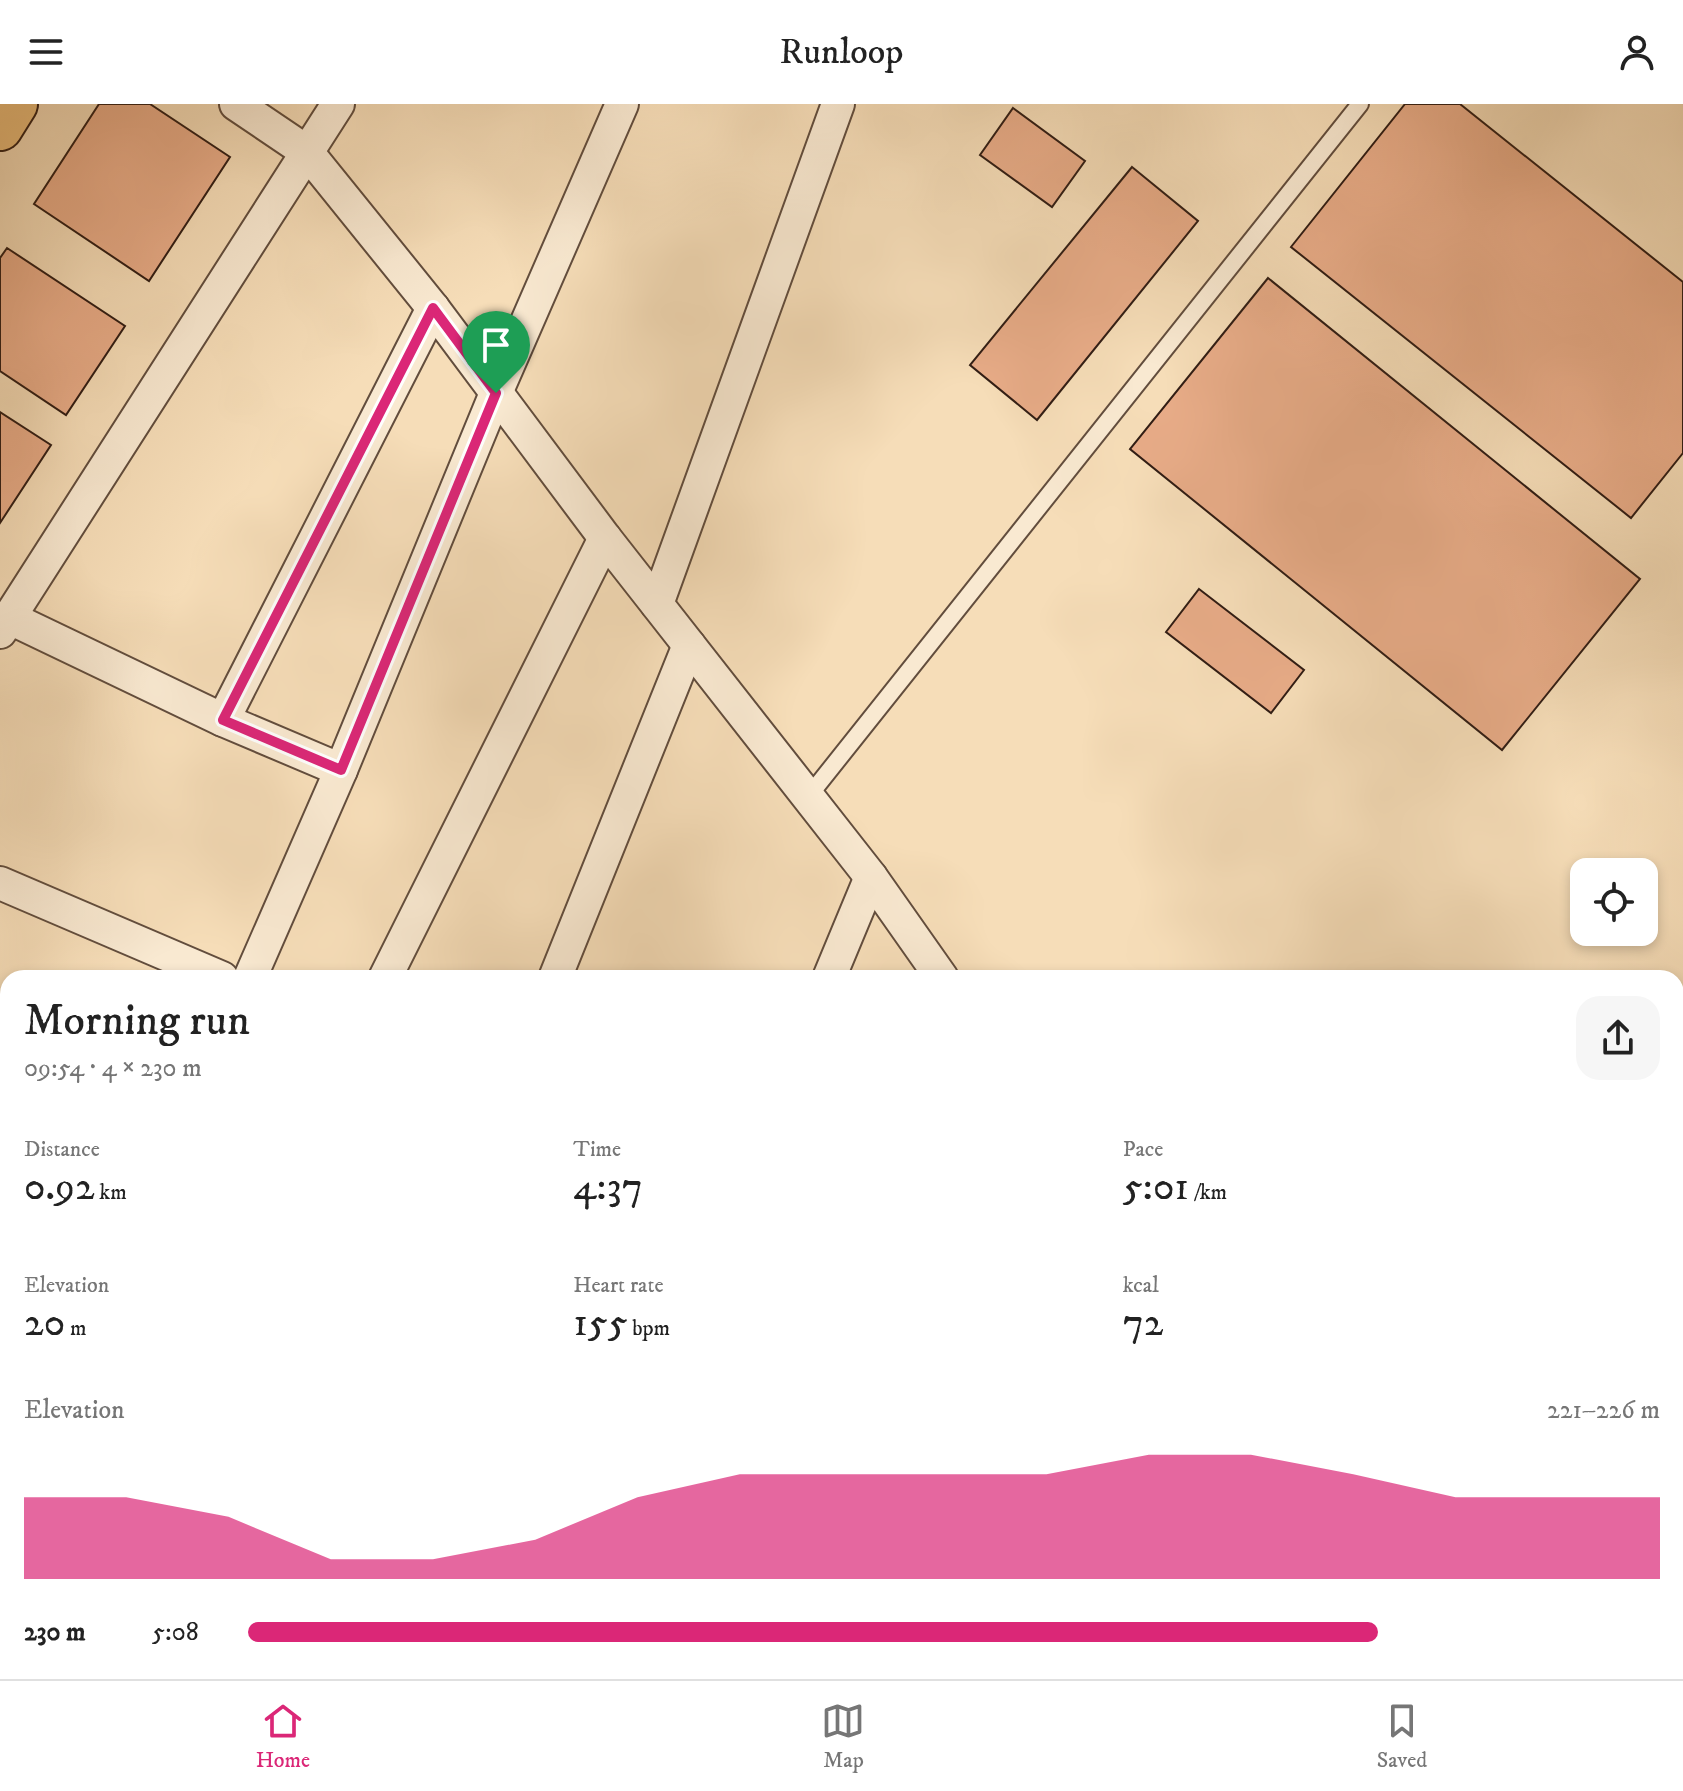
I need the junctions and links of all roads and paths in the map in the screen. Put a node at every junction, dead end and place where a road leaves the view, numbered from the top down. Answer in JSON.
{"nodes":[{"id":1,"x":15,"y":104,"type":"edge"},
{"id":2,"x":236,"y":104,"type":"edge"},
{"id":3,"x":338,"y":104,"type":"edge"},
{"id":4,"x":622,"y":104,"type":"edge"},
{"id":5,"x":838,"y":104,"type":"edge"},
{"id":6,"x":1360,"y":104,"type":"edge"},
{"id":7,"x":0,"y":128,"type":"edge"},
{"id":8,"x":307,"y":152,"type":"junction"},
{"id":9,"x":433,"y":308,"type":"junction"},
{"id":10,"x":496,"y":393,"type":"junction"},
{"id":11,"x":605,"y":538,"type":"junction"},
{"id":12,"x":657,"y":604,"type":"junction"},
{"id":13,"x":5,"y":625,"type":"edge"},
{"id":14,"x":689,"y":645,"type":"junction"},
{"id":15,"x":223,"y":720,"type":"junction"},
{"id":16,"x":341,"y":770,"type":"junction"},
{"id":17,"x":808,"y":797,"type":"junction"},
{"id":18,"x":871,"y":877,"type":"junction"},
{"id":19,"x":0,"y":883,"type":"edge"},
{"id":20,"x":203,"y":970,"type":"edge"},
{"id":21,"x":254,"y":970,"type":"edge"},
{"id":22,"x":389,"y":970,"type":"edge"},
{"id":23,"x":558,"y":970,"type":"edge"},
{"id":24,"x":832,"y":970,"type":"edge"},
{"id":25,"x":936,"y":970,"type":"edge"}],
"edges":[{"from":1,"to":7,"type":"highway"},
{"from":2,"to":8,"type":"street"},
{"from":3,"to":8,"type":"street"},
{"from":4,"to":10,"type":"street"},
{"from":5,"to":12,"type":"street"},
{"from":6,"to":17,"type":"lane"},
{"from":8,"to":9,"type":"street"},
{"from":8,"to":13,"type":"street"},
{"from":9,"to":10,"type":"street"},
{"from":9,"to":15,"type":"street"},
{"from":10,"to":11,"type":"street"},
{"from":10,"to":16,"type":"street"},
{"from":11,"to":12,"type":"street"},
{"from":11,"to":22,"type":"street"},
{"from":12,"to":14,"type":"street"},
{"from":13,"to":15,"type":"street"},
{"from":14,"to":17,"type":"street"},
{"from":14,"to":23,"type":"street"},
{"from":15,"to":16,"type":"street"},
{"from":16,"to":21,"type":"street"},
{"from":17,"to":18,"type":"street"},
{"from":18,"to":24,"type":"street"},
{"from":18,"to":25,"type":"street"},
{"from":19,"to":20,"type":"street"}]}
